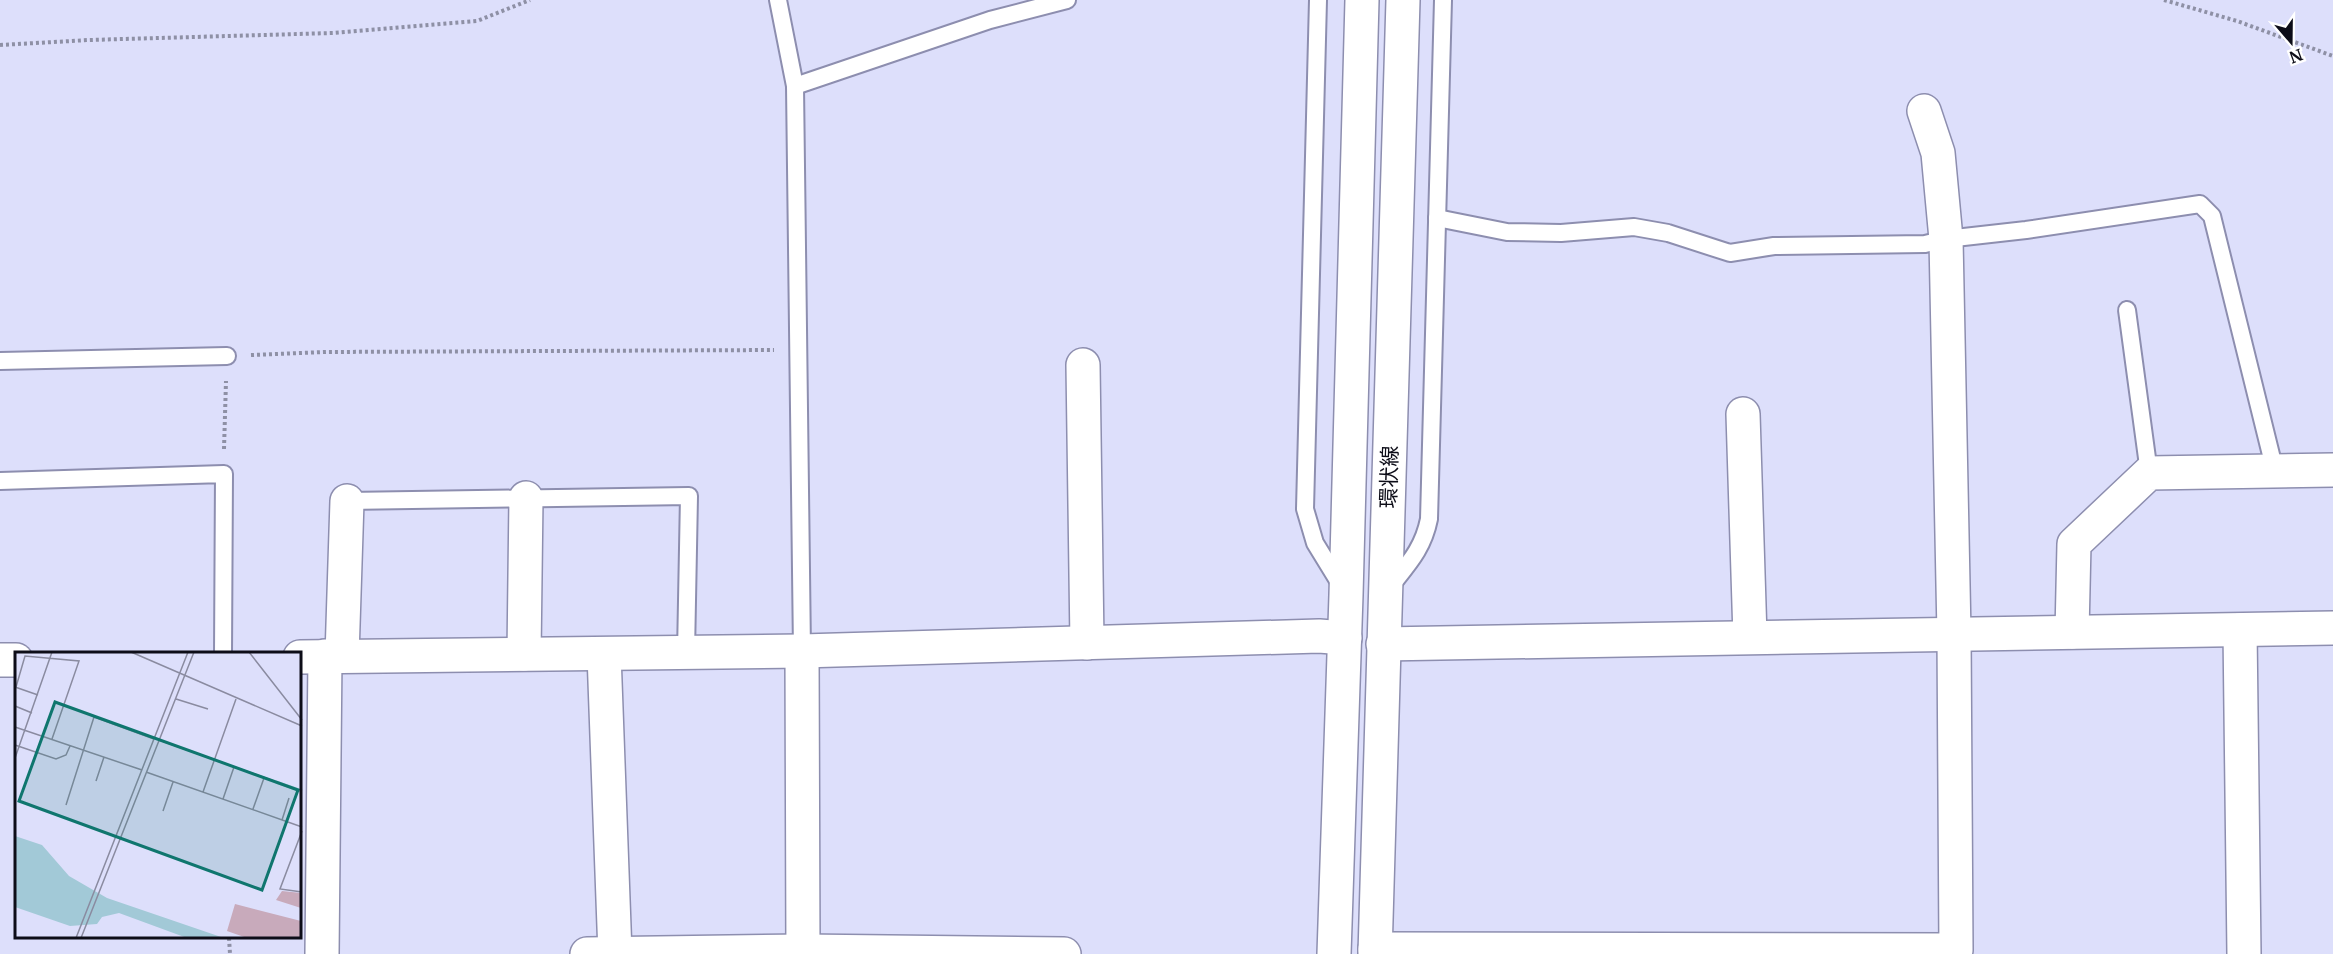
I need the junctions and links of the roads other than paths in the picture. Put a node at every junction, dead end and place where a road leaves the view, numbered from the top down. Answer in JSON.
{"nodes":[{"id":1,"x":778,"y":0,"type":"edge"},
{"id":2,"x":1067,"y":0,"type":"edge"},
{"id":3,"x":1318,"y":0,"type":"edge"},
{"id":4,"x":1362,"y":0,"type":"edge"},
{"id":5,"x":1403,"y":0,"type":"edge"},
{"id":6,"x":1443,"y":0,"type":"edge"},
{"id":7,"x":795,"y":86,"type":"junction"},
{"id":8,"x":1924,"y":111,"type":"dead end"},
{"id":9,"x":1437,"y":218,"type":"junction"},
{"id":10,"x":1946,"y":239,"type":"junction"},
{"id":11,"x":2127,"y":310,"type":"dead end"},
{"id":12,"x":226,"y":356,"type":"road end"},
{"id":13,"x":0,"y":361,"type":"edge"},
{"id":14,"x":1083,"y":364,"type":"dead end"},
{"id":15,"x":1743,"y":414,"type":"dead end"},
{"id":16,"x":2333,"y":470,"type":"edge"},
{"id":17,"x":2275,"y":471,"type":"junction"},
{"id":18,"x":2149,"y":472,"type":"junction"},
{"id":19,"x":0,"y":481,"type":"edge"},
{"id":20,"x":526,"y":498,"type":"junction"},
{"id":21,"x":347,"y":501,"type":"joint"},
{"id":22,"x":1385,"y":593,"type":"junction"},
{"id":23,"x":1347,"y":595,"type":"junction"},
{"id":24,"x":2333,"y":628,"type":"edge"},
{"id":25,"x":2240,"y":630,"type":"junction"},
{"id":26,"x":2072,"y":632,"type":"junction"},
{"id":27,"x":1954,"y":634,"type":"junction"},
{"id":28,"x":1750,"y":637,"type":"junction"},
{"id":29,"x":1345,"y":638,"type":"junction"},
{"id":30,"x":1087,"y":643,"type":"junction"},
{"id":31,"x":1383,"y":644,"type":"junction"},
{"id":32,"x":802,"y":651,"type":"junction"},
{"id":33,"x":224,"y":652,"type":"edge"},
{"id":34,"x":686,"y":653,"type":"junction"},
{"id":35,"x":524,"y":654,"type":"junction"},
{"id":36,"x":604,"y":654,"type":"junction"},
{"id":37,"x":322,"y":656,"type":"edge"},
{"id":38,"x":1375,"y":951,"type":"edge"},
{"id":39,"x":803,"y":952,"type":"edge"},
{"id":40,"x":1957,"y":952,"type":"edge"},
{"id":41,"x":322,"y":954,"type":"edge"},
{"id":42,"x":587,"y":954,"type":"edge"},
{"id":43,"x":615,"y":954,"type":"edge"},
{"id":44,"x":1064,"y":954,"type":"edge"},
{"id":45,"x":1334,"y":954,"type":"edge"},
{"id":46,"x":2244,"y":954,"type":"edge"}],
"edges":[{"from":1,"to":7,"type":"lane"},
{"from":2,"to":7,"type":"lane"},
{"from":3,"to":23,"type":"lane"},
{"from":4,"to":23,"type":"street","name":"環状線"},
{"from":5,"to":22,"type":"street","name":"環状線"},
{"from":6,"to":9,"type":"lane"},
{"from":7,"to":32,"type":"lane"},
{"from":8,"to":10,"type":"street"},
{"from":9,"to":10,"type":"lane"},
{"from":9,"to":22,"type":"lane"},
{"from":10,"to":17,"type":"lane"},
{"from":10,"to":27,"type":"street"},
{"from":11,"to":18,"type":"lane"},
{"from":12,"to":13,"type":"lane"},
{"from":14,"to":30,"type":"street"},
{"from":15,"to":28,"type":"street"},
{"from":16,"to":17,"type":"street"},
{"from":17,"to":18,"type":"street"},
{"from":18,"to":26,"type":"street"},
{"from":19,"to":33,"type":"lane"},
{"from":20,"to":21,"type":"lane"},
{"from":20,"to":34,"type":"lane"},
{"from":20,"to":35,"type":"street"},
{"from":21,"to":37,"type":"street"},
{"from":22,"to":31,"type":"street","name":"環状線"},
{"from":23,"to":29,"type":"street","name":"環状線"},
{"from":24,"to":25,"type":"street"},
{"from":25,"to":26,"type":"street"},
{"from":25,"to":46,"type":"street"},
{"from":26,"to":27,"type":"street"},
{"from":27,"to":28,"type":"street"},
{"from":27,"to":40,"type":"street"},
{"from":28,"to":31,"type":"street"},
{"from":29,"to":30,"type":"street"},
{"from":29,"to":45,"type":"street","name":"環状線"},
{"from":30,"to":32,"type":"street"},
{"from":31,"to":38,"type":"street","name":"環状線"},
{"from":32,"to":34,"type":"street"},
{"from":32,"to":39,"type":"street"},
{"from":34,"to":36,"type":"street"},
{"from":35,"to":36,"type":"street"},
{"from":35,"to":37,"type":"street"},
{"from":36,"to":43,"type":"street"},
{"from":37,"to":41,"type":"street"},
{"from":38,"to":40,"type":"street"},
{"from":39,"to":43,"type":"street"},
{"from":39,"to":44,"type":"street"},
{"from":42,"to":43,"type":"street"}]}
